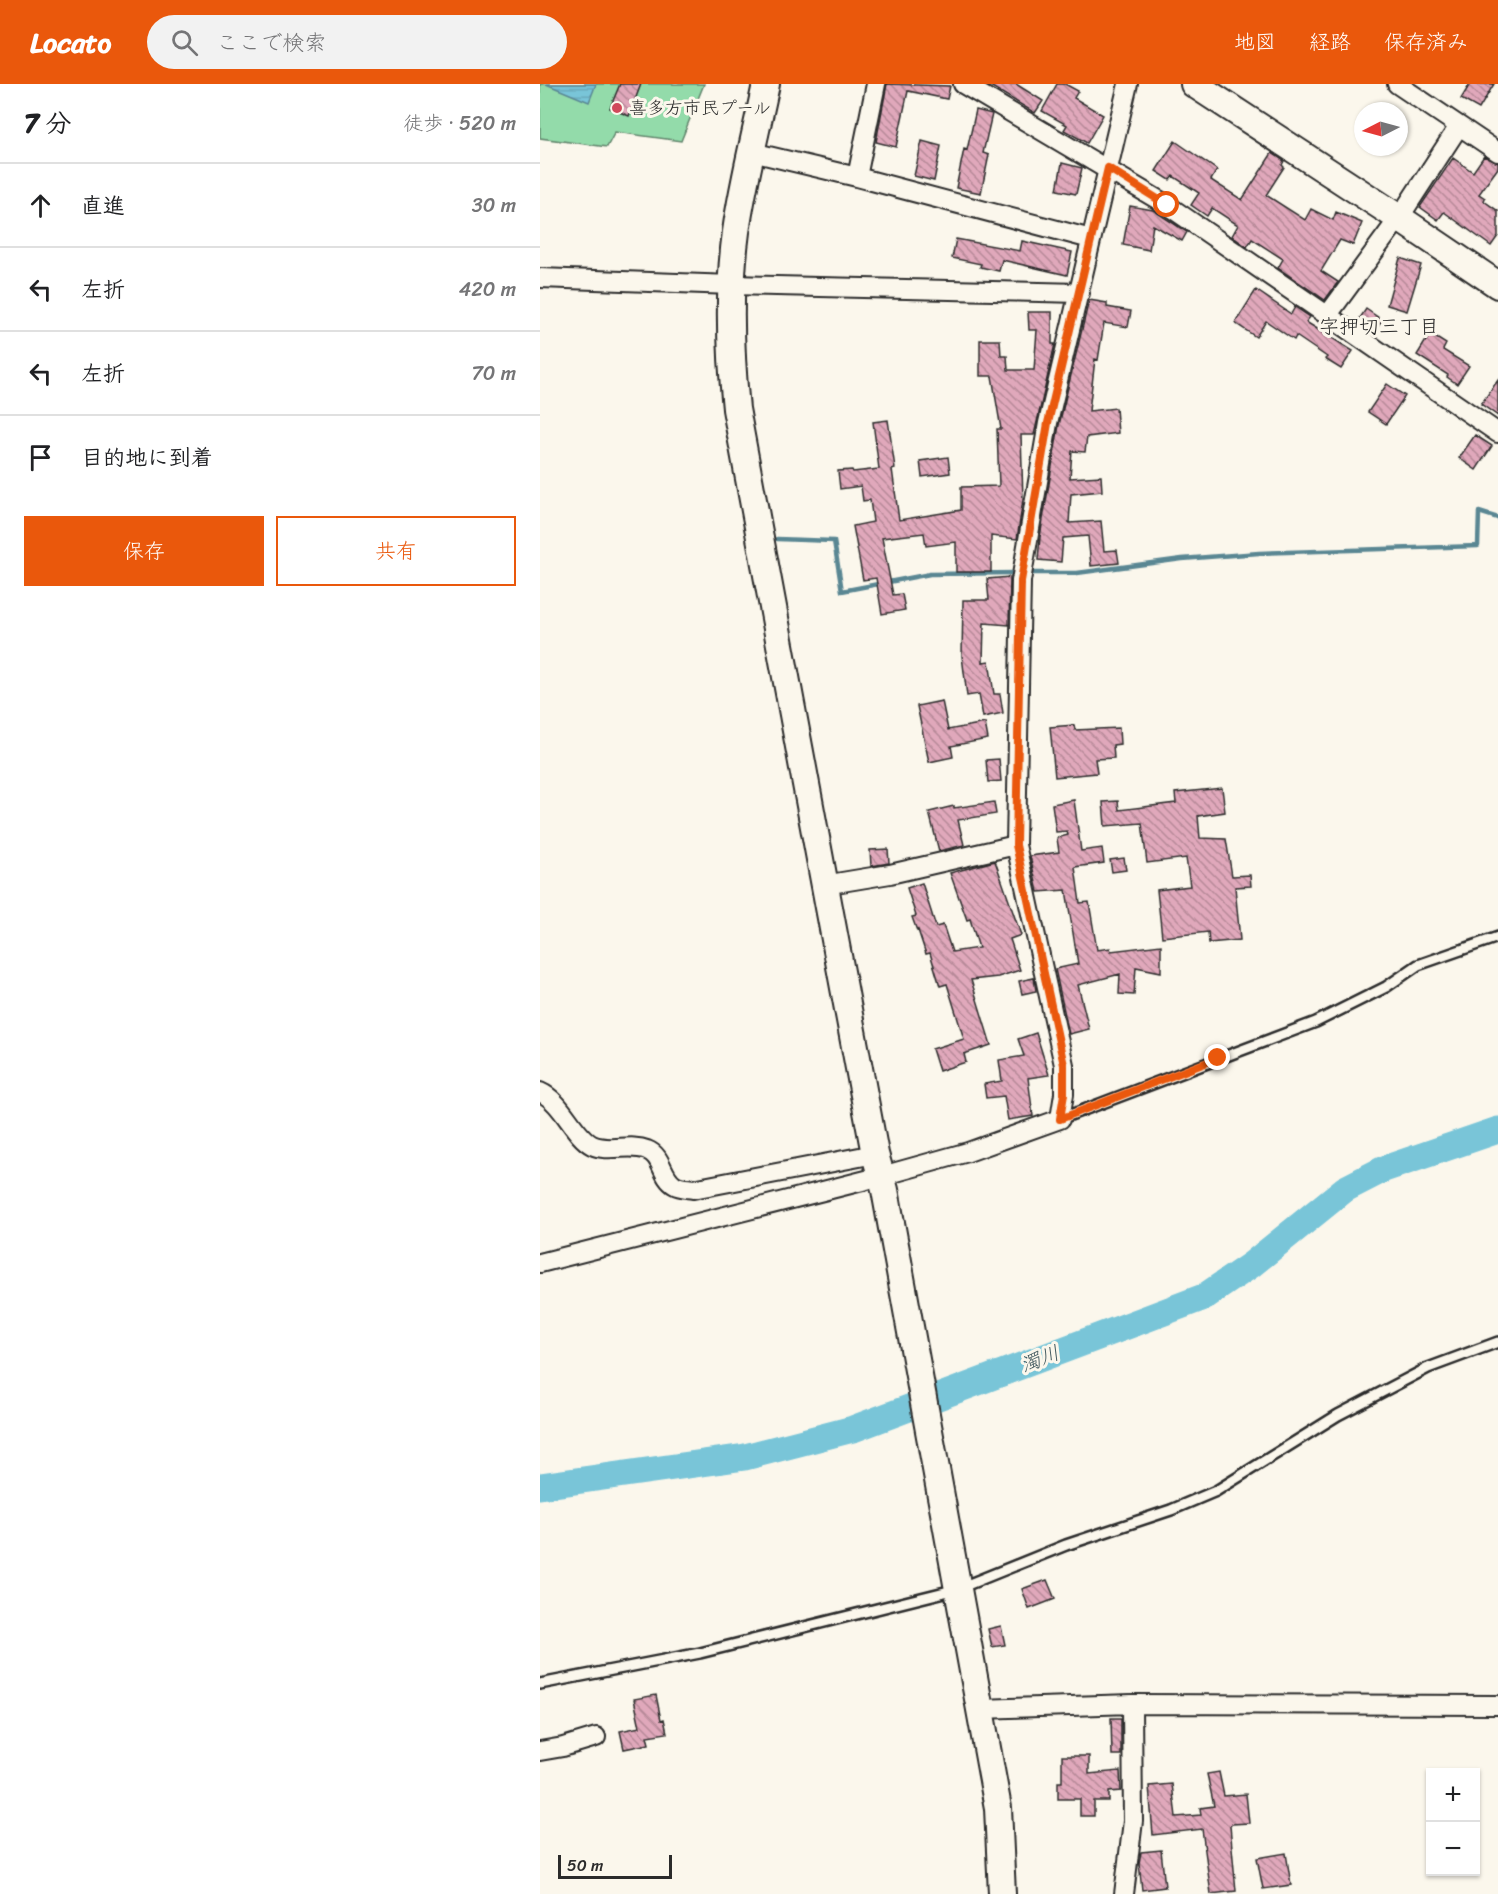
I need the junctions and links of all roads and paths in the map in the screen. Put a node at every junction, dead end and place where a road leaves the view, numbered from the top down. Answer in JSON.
{"nodes":[{"id":1,"x":766,"y":84,"type":"edge"},
{"id":2,"x":876,"y":84,"type":"edge"},
{"id":3,"x":963,"y":84,"type":"edge"},
{"id":4,"x":1128,"y":84,"type":"edge"},
{"id":5,"x":1194,"y":84,"type":"edge"},
{"id":6,"x":1397,"y":84,"type":"edge"},
{"id":7,"x":1459,"y":126,"type":"junction"},
{"id":8,"x":752,"y":152,"type":"junction"},
{"id":9,"x":1498,"y":152,"type":"edge"},
{"id":10,"x":1108,"y":168,"type":"junction"},
{"id":11,"x":856,"y":177,"type":"junction"},
{"id":12,"x":1399,"y":218,"type":"junction"},
{"id":13,"x":1091,"y":238,"type":"junction"},
{"id":14,"x":540,"y":278,"type":"edge"},
{"id":15,"x":732,"y":285,"type":"junction"},
{"id":16,"x":1498,"y":285,"type":"edge"},
{"id":17,"x":1080,"y":293,"type":"junction"},
{"id":18,"x":1327,"y":316,"type":"junction"},
{"id":19,"x":1498,"y":433,"type":"edge"},
{"id":20,"x":1016,"y":845,"type":"junction"},
{"id":21,"x":824,"y":885,"type":"junction"},
{"id":22,"x":1498,"y":937,"type":"edge"},
{"id":23,"x":540,"y":1092,"type":"edge"},
{"id":24,"x":1060,"y":1119,"type":"junction"},
{"id":25,"x":881,"y":1173,"type":"junction"},
{"id":26,"x":540,"y":1263,"type":"edge"},
{"id":27,"x":1498,"y":1342,"type":"edge"},
{"id":28,"x":956,"y":1580,"type":"junction"},
{"id":29,"x":540,"y":1684,"type":"edge"},
{"id":30,"x":1132,"y":1704,"type":"junction"},
{"id":31,"x":1498,"y":1705,"type":"edge"},
{"id":32,"x":980,"y":1709,"type":"junction"},
{"id":33,"x":596,"y":1737,"type":"dead end"},
{"id":34,"x":540,"y":1751,"type":"edge"},
{"id":35,"x":1002,"y":1894,"type":"edge"},
{"id":36,"x":1124,"y":1894,"type":"edge"}],
"edges":[{"from":1,"to":8,"type":"street"},
{"from":2,"to":11,"type":"street"},
{"from":3,"to":10,"type":"street"},
{"from":4,"to":10,"type":"street"},
{"from":5,"to":12,"type":"street"},
{"from":6,"to":7,"type":"street"},
{"from":7,"to":9,"type":"street"},
{"from":7,"to":12,"type":"street"},
{"from":8,"to":11,"type":"street"},
{"from":8,"to":15,"type":"street"},
{"from":10,"to":13,"type":"street"},
{"from":10,"to":18,"type":"street"},
{"from":11,"to":13,"type":"street"},
{"from":12,"to":16,"type":"street"},
{"from":12,"to":18,"type":"street"},
{"from":13,"to":17,"type":"street"},
{"from":14,"to":15,"type":"street"},
{"from":15,"to":17,"type":"street"},
{"from":15,"to":21,"type":"street"},
{"from":17,"to":20,"type":"street"},
{"from":18,"to":19,"type":"street"},
{"from":20,"to":21,"type":"street"},
{"from":20,"to":24,"type":"street"},
{"from":21,"to":25,"type":"street"},
{"from":22,"to":24,"type":"lane"},
{"from":23,"to":25,"type":"street"},
{"from":24,"to":25,"type":"street"},
{"from":25,"to":26,"type":"street"},
{"from":25,"to":28,"type":"street"},
{"from":27,"to":28,"type":"lane"},
{"from":28,"to":29,"type":"lane"},
{"from":28,"to":32,"type":"street"},
{"from":30,"to":31,"type":"street"},
{"from":30,"to":32,"type":"street"},
{"from":30,"to":36,"type":"street"},
{"from":32,"to":35,"type":"street"},
{"from":33,"to":34,"type":"street"}]}
